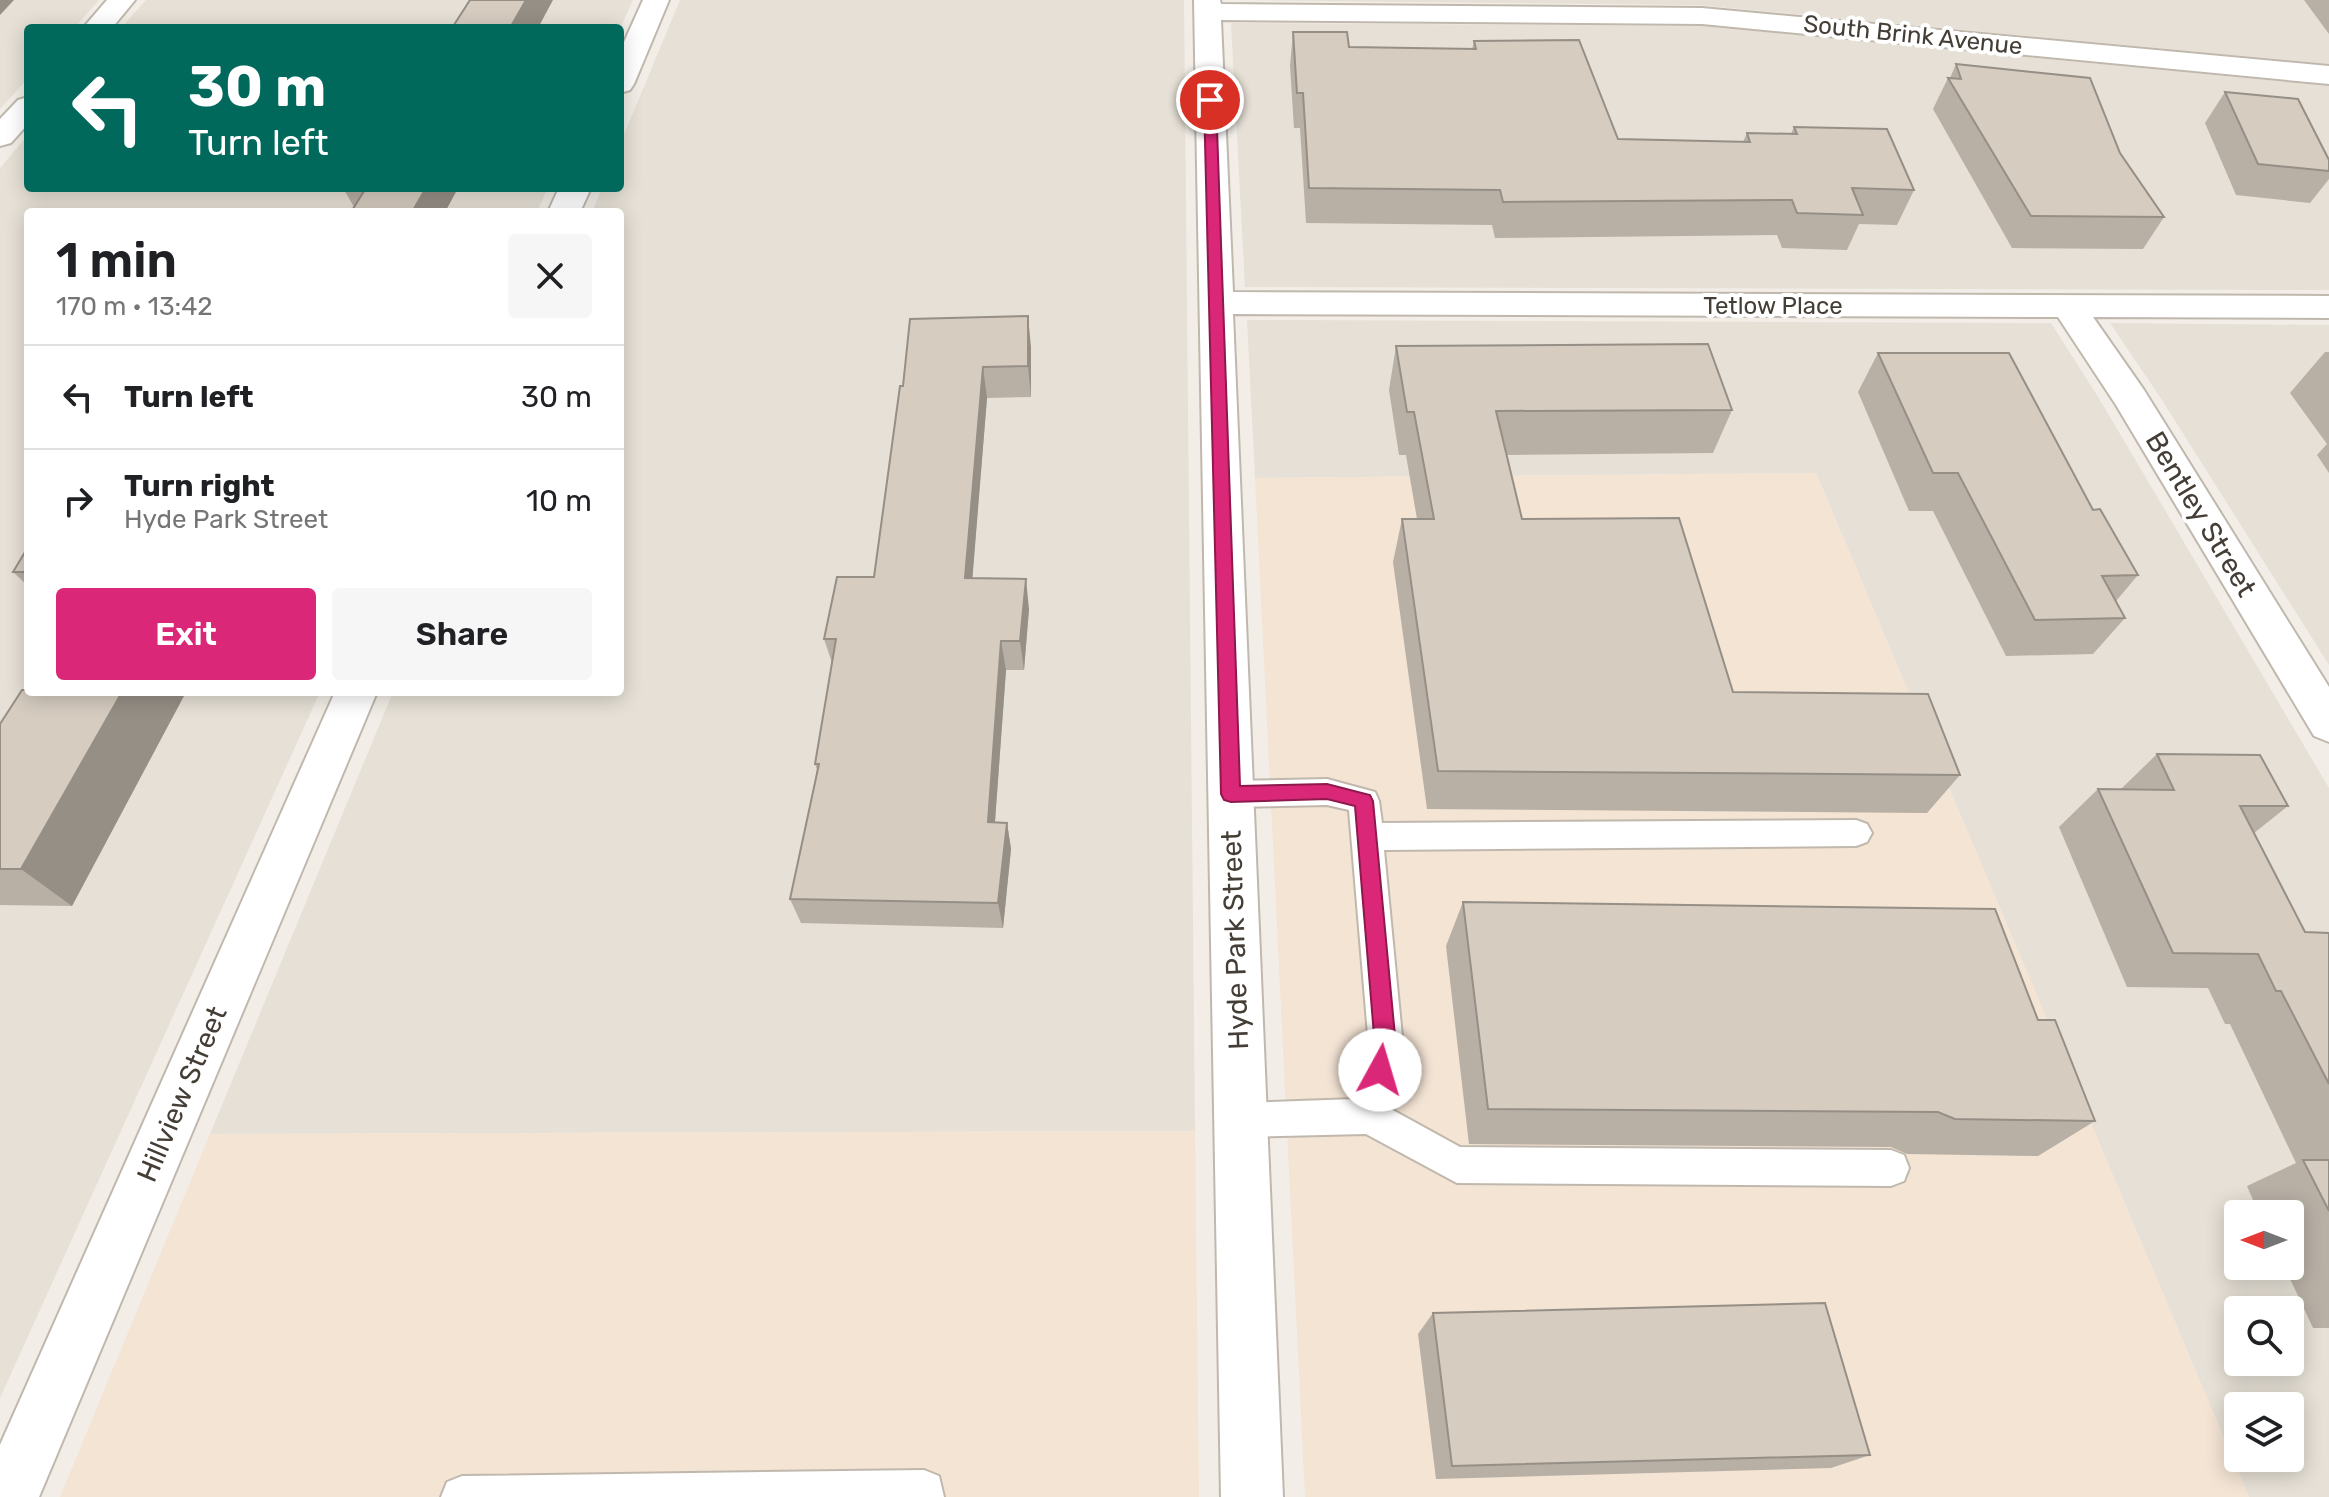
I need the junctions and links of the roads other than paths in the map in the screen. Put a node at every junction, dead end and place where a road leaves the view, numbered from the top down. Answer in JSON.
{"nodes":[{"id":1,"x":122,"y":0,"type":"edge"},
{"id":2,"x":656,"y":0,"type":"edge"},
{"id":3,"x":1207,"y":6,"type":"edge"},
{"id":4,"x":101,"y":24,"type":"edge"},
{"id":5,"x":624,"y":75,"type":"edge"},
{"id":6,"x":2329,"y":75,"type":"edge"},
{"id":7,"x":24,"y":110,"type":"edge"},
{"id":8,"x":0,"y":137,"type":"edge"},
{"id":9,"x":1217,"y":303,"type":"junction"},
{"id":10,"x":2069,"y":307,"type":"junction"},
{"id":11,"x":2329,"y":307,"type":"edge"},
{"id":12,"x":354,"y":696,"type":"edge"},
{"id":13,"x":2329,"y":724,"type":"edge"},
{"id":14,"x":1231,"y":794,"type":"junction"},
{"id":15,"x":1856,"y":833,"type":"dead end"},
{"id":16,"x":1367,"y":837,"type":"junction"},
{"id":17,"x":1369,"y":1116,"type":"junction"},
{"id":18,"x":1240,"y":1120,"type":"junction"},
{"id":19,"x":1891,"y":1168,"type":"dead end"},
{"id":20,"x":8,"y":1497,"type":"edge"},
{"id":21,"x":462,"y":1497,"type":"edge"},
{"id":22,"x":923,"y":1497,"type":"edge"},
{"id":23,"x":1252,"y":1497,"type":"edge"}],
"edges":[{"from":1,"to":4,"type":"street"},
{"from":2,"to":5,"type":"street"},
{"from":3,"to":6,"type":"street","name":"South Brink Avenue"},
{"from":3,"to":9,"type":"street","name":"Hyde Park Street"},
{"from":7,"to":8,"type":"street"},
{"from":9,"to":10,"type":"street","name":"Tetlow Place"},
{"from":9,"to":14,"type":"street","name":"Hyde Park Street"},
{"from":10,"to":11,"type":"street","name":"Tetlow Place"},
{"from":10,"to":13,"type":"street","name":"Bentley Street"},
{"from":12,"to":20,"type":"street","name":"Hillview Street"},
{"from":14,"to":16,"type":"lane"},
{"from":14,"to":18,"type":"street","name":"Hyde Park Street"},
{"from":15,"to":16,"type":"lane"},
{"from":16,"to":17,"type":"lane"},
{"from":17,"to":18,"type":"lane"},
{"from":17,"to":19,"type":"lane"},
{"from":18,"to":23,"type":"street","name":"Hyde Park Street"},
{"from":21,"to":22,"type":"lane"}]}
